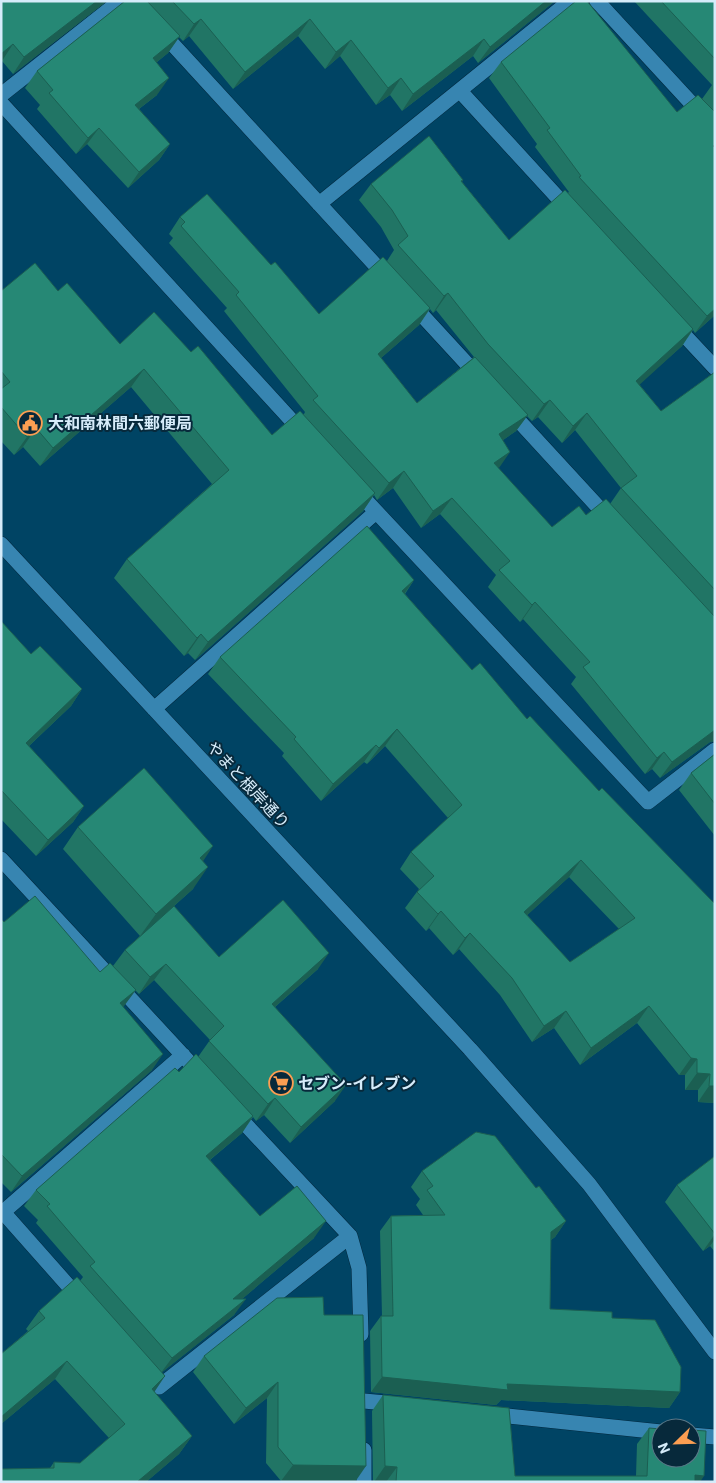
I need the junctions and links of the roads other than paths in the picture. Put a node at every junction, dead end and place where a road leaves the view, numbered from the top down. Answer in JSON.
{"nodes":[{"id":1,"x":120,"y":1,"type":"edge"},
{"id":2,"x":133,"y":1,"type":"edge"},
{"id":3,"x":570,"y":1,"type":"edge"},
{"id":4,"x":597,"y":1,"type":"edge"},
{"id":5,"x":460,"y":91,"type":"junction"},
{"id":6,"x":1,"y":96,"type":"edge"},
{"id":7,"x":1,"y":103,"type":"edge"},
{"id":8,"x":715,"y":128,"type":"edge"},
{"id":9,"x":319,"y":204,"type":"junction"},
{"id":10,"x":581,"y":222,"type":"edge"},
{"id":11,"x":661,"y":310,"type":"edge"},
{"id":12,"x":715,"y":368,"type":"edge"},
{"id":13,"x":487,"y":386,"type":"edge"},
{"id":14,"x":500,"y":400,"type":"edge"},
{"id":15,"x":316,"y":446,"type":"edge"},
{"id":16,"x":343,"y":476,"type":"edge"},
{"id":17,"x":376,"y":512,"type":"junction"},
{"id":18,"x":621,"y":531,"type":"edge"},
{"id":19,"x":1,"y":544,"type":"edge"},
{"id":20,"x":154,"y":709,"type":"junction"},
{"id":21,"x":715,"y":750,"type":"edge"},
{"id":22,"x":1,"y":859,"type":"edge"},
{"id":23,"x":183,"y":1055,"type":"junction"},
{"id":24,"x":350,"y":1236,"type":"junction"},
{"id":25,"x":87,"y":1307,"type":"edge"},
{"id":26,"x":715,"y":1352,"type":"edge"},
{"id":27,"x":362,"y":1353,"type":"edge"},
{"id":28,"x":133,"y":1358,"type":"edge"},
{"id":29,"x":363,"y":1382,"type":"edge"},
{"id":30,"x":364,"y":1401,"type":"junction"},
{"id":31,"x":413,"y":1406,"type":"edge"},
{"id":32,"x":473,"y":1412,"type":"edge"},
{"id":33,"x":364,"y":1419,"type":"edge"},
{"id":34,"x":651,"y":1431,"type":"edge"},
{"id":35,"x":701,"y":1436,"type":"edge"},
{"id":36,"x":364,"y":1437,"type":"edge"},
{"id":37,"x":715,"y":1437,"type":"edge"},
{"id":38,"x":364,"y":1482,"type":"edge"}],
"edges":[{"from":1,"to":6,"type":"street"},
{"from":2,"to":9,"type":"street"},
{"from":3,"to":5,"type":"street"},
{"from":4,"to":8,"type":"street"},
{"from":5,"to":9,"type":"street"},
{"from":5,"to":10,"type":"street"},
{"from":7,"to":15,"type":"street"},
{"from":9,"to":13,"type":"street"},
{"from":11,"to":12,"type":"street"},
{"from":14,"to":18,"type":"street"},
{"from":16,"to":17,"type":"street"},
{"from":17,"to":20,"type":"street"},
{"from":17,"to":21,"type":"street"},
{"from":19,"to":20,"type":"street","name":"やまと根岸通り"},
{"from":20,"to":26,"type":"street","name":"やまと根岸通り"},
{"from":22,"to":23,"type":"street"},
{"from":23,"to":24,"type":"street"},
{"from":23,"to":25,"type":"street"},
{"from":24,"to":27,"type":"street"},
{"from":24,"to":28,"type":"street"},
{"from":29,"to":30,"type":"street"},
{"from":30,"to":31,"type":"street"},
{"from":30,"to":33,"type":"street"},
{"from":32,"to":34,"type":"street"},
{"from":35,"to":37,"type":"street"},
{"from":36,"to":38,"type":"street"}]}
